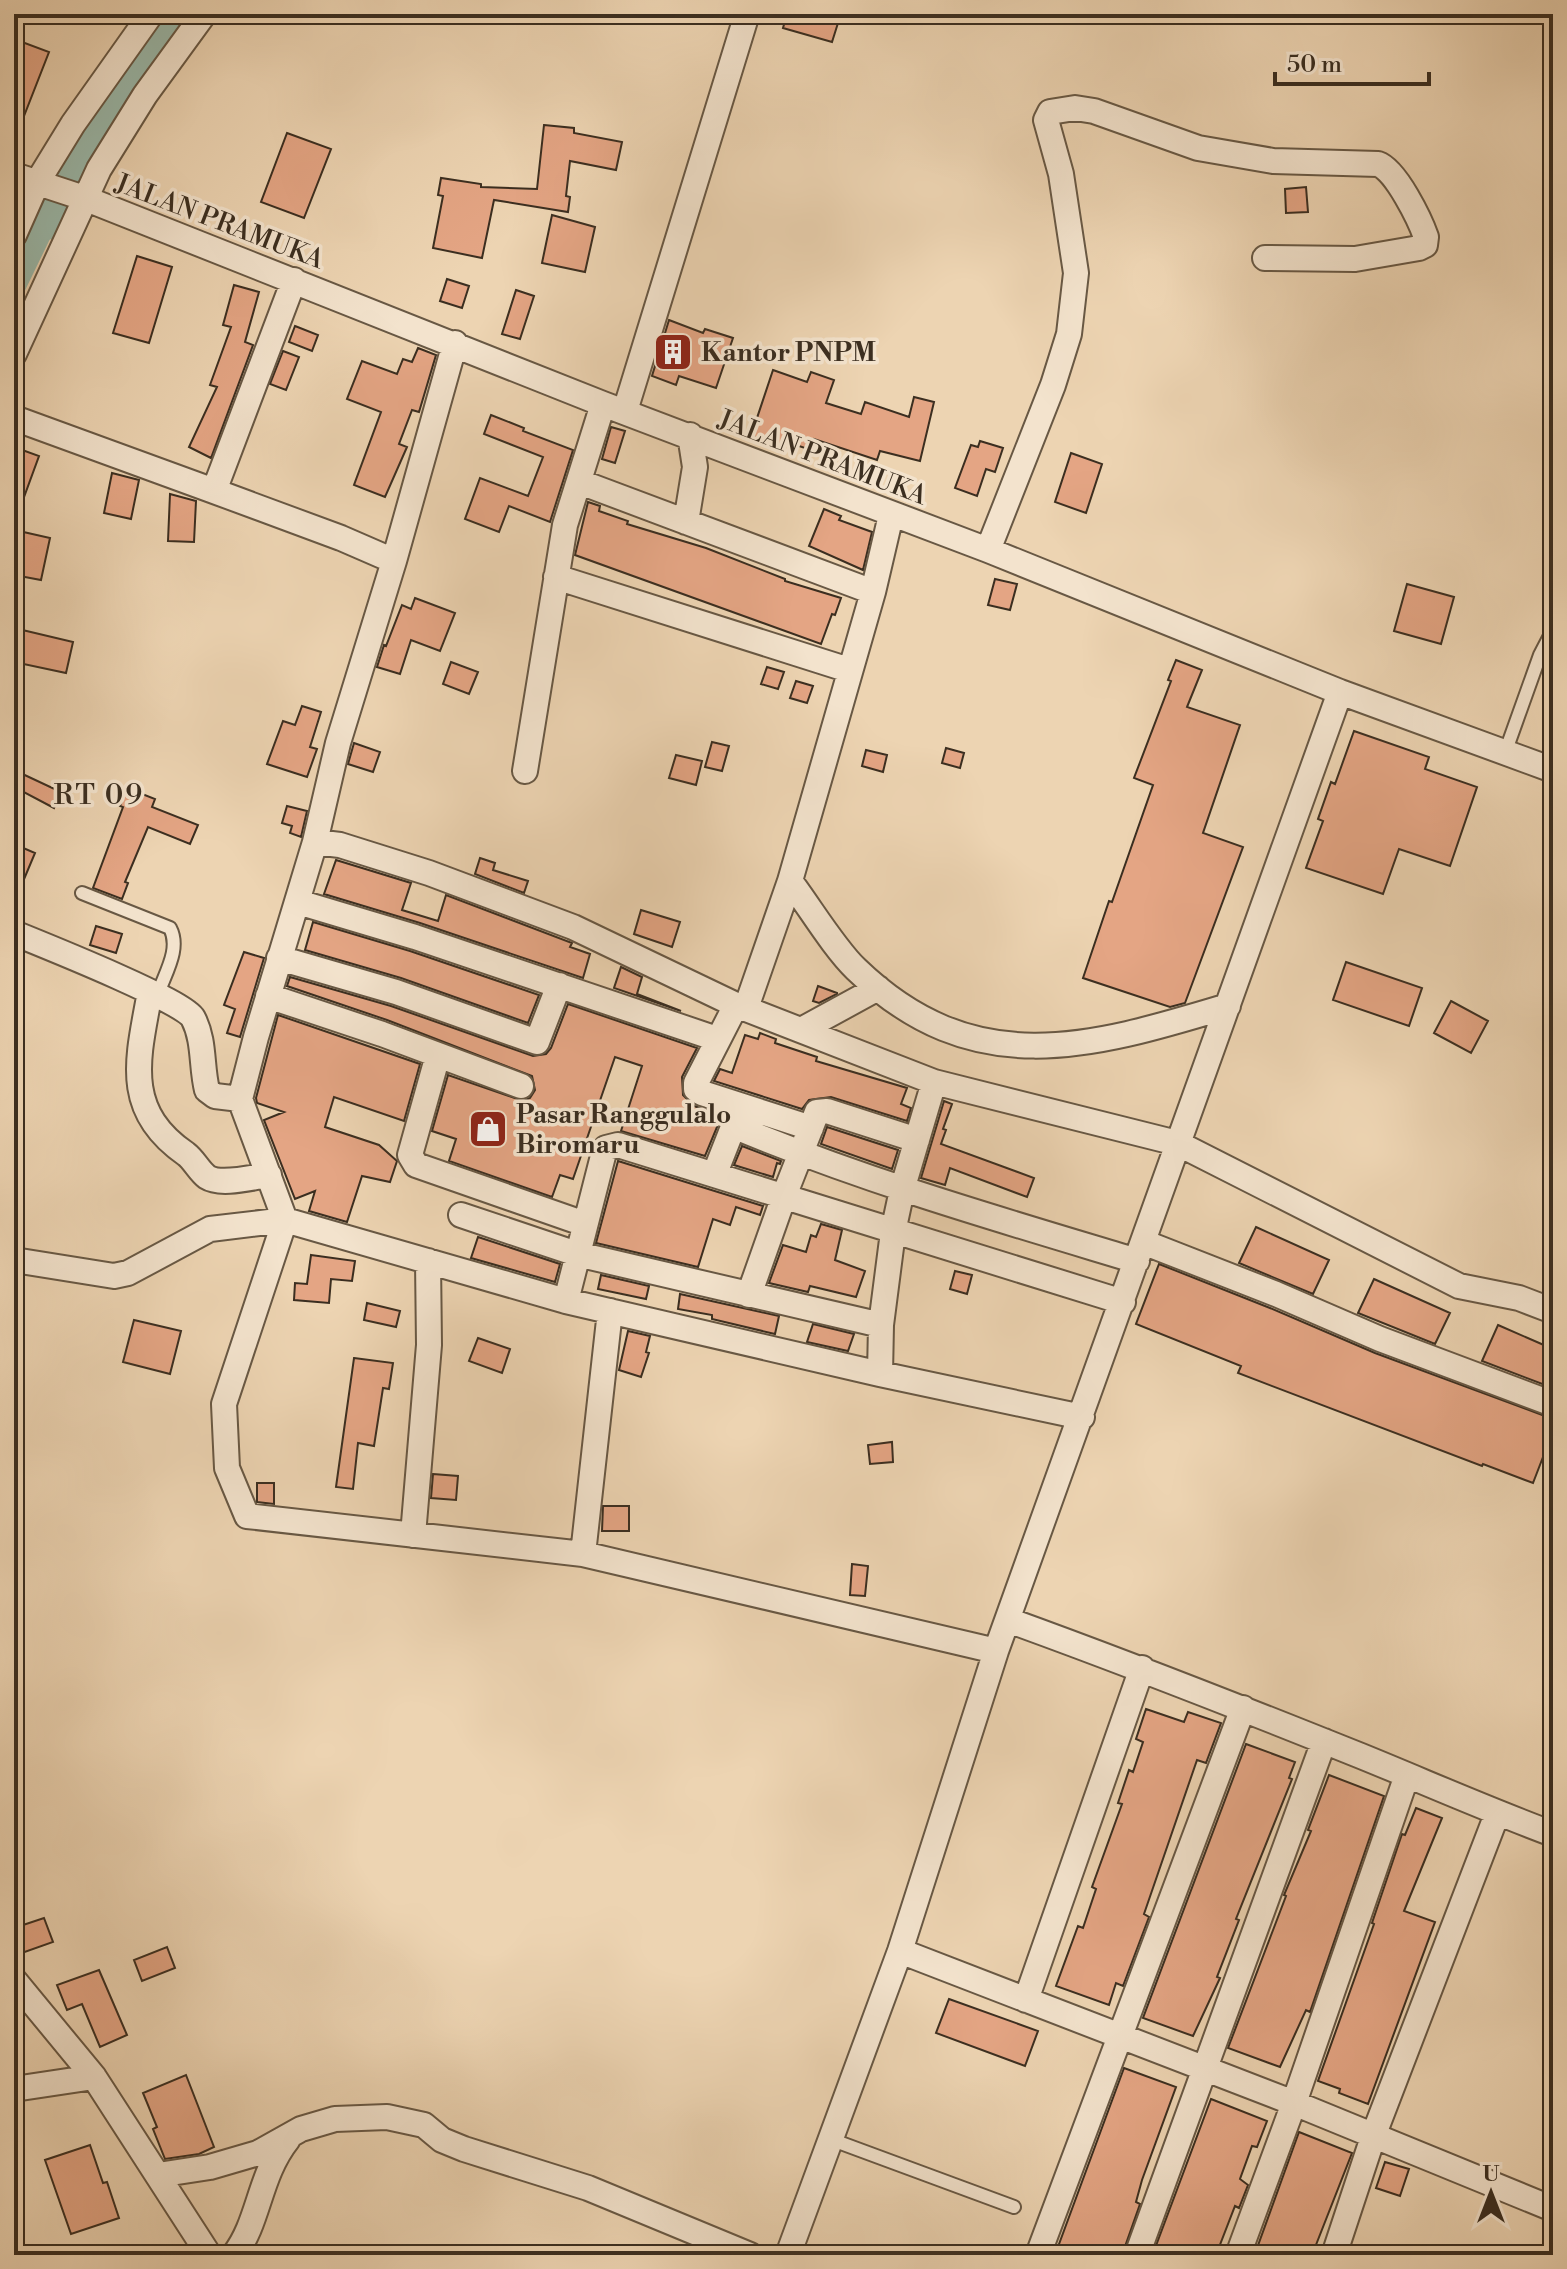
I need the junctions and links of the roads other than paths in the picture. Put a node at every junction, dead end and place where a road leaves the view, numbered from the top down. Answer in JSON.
{"nodes":[{"id":1,"x":151,"y":14,"type":"edge"},
{"id":2,"x":204,"y":14,"type":"edge"},
{"id":3,"x":747,"y":14,"type":"edge"},
{"id":4,"x":14,"y":175,"type":"edge"},
{"id":5,"x":42,"y":183,"type":"junction"},
{"id":6,"x":79,"y":196,"type":"junction"},
{"id":7,"x":14,"y":235,"type":"edge"},
{"id":8,"x":1265,"y":258,"type":"dead end"},
{"id":9,"x":294,"y":280,"type":"junction"},
{"id":10,"x":455,"y":343,"type":"junction"},
{"id":11,"x":14,"y":354,"type":"edge"},
{"id":12,"x":614,"y":407,"type":"junction"},
{"id":13,"x":14,"y":418,"type":"edge"},
{"id":14,"x":690,"y":435,"type":"junction"},
{"id":15,"x":580,"y":482,"type":"junction"},
{"id":16,"x":214,"y":491,"type":"junction"},
{"id":17,"x":891,"y":515,"type":"junction"},
{"id":18,"x":686,"y":522,"type":"junction"},
{"id":19,"x":988,"y":550,"type":"junction"},
{"id":20,"x":394,"y":561,"type":"junction"},
{"id":21,"x":556,"y":577,"type":"junction"},
{"id":22,"x":873,"y":592,"type":"junction"},
{"id":23,"x":1553,"y":630,"type":"edge"},
{"id":24,"x":849,"y":670,"type":"junction"},
{"id":25,"x":1340,"y":692,"type":"junction"},
{"id":26,"x":1505,"y":753,"type":"junction"},
{"id":27,"x":1553,"y":770,"type":"edge"},
{"id":28,"x":525,"y":771,"type":"dead end"},
{"id":29,"x":315,"y":842,"type":"junction"},
{"id":30,"x":790,"y":881,"type":"junction"},
{"id":31,"x":82,"y":893,"type":"dead end"},
{"id":32,"x":298,"y":902,"type":"junction"},
{"id":33,"x":14,"y":933,"type":"edge"},
{"id":34,"x":279,"y":958,"type":"junction"},
{"id":35,"x":559,"y":985,"type":"junction"},
{"id":36,"x":878,"y":988,"type":"junction"},
{"id":37,"x":154,"y":993,"type":"junction"},
{"id":38,"x":268,"y":996,"type":"junction"},
{"id":39,"x":741,"y":1006,"type":"junction"},
{"id":40,"x":1228,"y":1006,"type":"junction"},
{"id":41,"x":803,"y":1029,"type":"junction"},
{"id":42,"x":717,"y":1039,"type":"junction"},
{"id":43,"x":438,"y":1055,"type":"junction"},
{"id":44,"x":934,"y":1082,"type":"junction"},
{"id":45,"x":521,"y":1086,"type":"dead end"},
{"id":46,"x":240,"y":1099,"type":"junction"},
{"id":47,"x":738,"y":1115,"type":"junction"},
{"id":48,"x":811,"y":1128,"type":"junction"},
{"id":49,"x":917,"y":1140,"type":"junction"},
{"id":50,"x":1177,"y":1143,"type":"junction"},
{"id":51,"x":802,"y":1155,"type":"junction"},
{"id":52,"x":715,"y":1173,"type":"junction"},
{"id":53,"x":269,"y":1175,"type":"junction"},
{"id":54,"x":902,"y":1190,"type":"junction"},
{"id":55,"x":784,"y":1196,"type":"junction"},
{"id":56,"x":461,"y":1215,"type":"dead end"},
{"id":57,"x":998,"y":1219,"type":"junction"},
{"id":58,"x":285,"y":1220,"type":"junction"},
{"id":59,"x":585,"y":1224,"type":"junction"},
{"id":60,"x":893,"y":1232,"type":"junction"},
{"id":61,"x":1140,"y":1251,"type":"junction"},
{"id":62,"x":577,"y":1254,"type":"junction"},
{"id":63,"x":14,"y":1260,"type":"edge"},
{"id":64,"x":986,"y":1260,"type":"junction"},
{"id":65,"x":428,"y":1261,"type":"junction"},
{"id":66,"x":749,"y":1295,"type":"junction"},
{"id":67,"x":566,"y":1301,"type":"junction"},
{"id":68,"x":1123,"y":1302,"type":"junction"},
{"id":69,"x":610,"y":1311,"type":"junction"},
{"id":70,"x":1553,"y":1311,"type":"edge"},
{"id":71,"x":881,"y":1325,"type":"junction"},
{"id":72,"x":880,"y":1374,"type":"junction"},
{"id":73,"x":1553,"y":1404,"type":"edge"},
{"id":74,"x":1082,"y":1417,"type":"junction"},
{"id":75,"x":413,"y":1535,"type":"junction"},
{"id":76,"x":583,"y":1554,"type":"junction"},
{"id":77,"x":1008,"y":1620,"type":"junction"},
{"id":78,"x":996,"y":1651,"type":"junction"},
{"id":79,"x":1142,"y":1668,"type":"junction"},
{"id":80,"x":1243,"y":1708,"type":"junction"},
{"id":81,"x":1324,"y":1741,"type":"junction"},
{"id":82,"x":1407,"y":1775,"type":"junction"},
{"id":83,"x":1497,"y":1814,"type":"junction"},
{"id":84,"x":1553,"y":1834,"type":"edge"},
{"id":85,"x":900,"y":1951,"type":"junction"},
{"id":86,"x":14,"y":1980,"type":"edge"},
{"id":87,"x":1026,"y":2000,"type":"junction"},
{"id":88,"x":1120,"y":2035,"type":"junction"},
{"id":89,"x":1205,"y":2070,"type":"junction"},
{"id":90,"x":94,"y":2077,"type":"junction"},
{"id":91,"x":14,"y":2089,"type":"edge"},
{"id":92,"x":1294,"y":2103,"type":"junction"},
{"id":93,"x":1374,"y":2134,"type":"junction"},
{"id":94,"x":290,"y":2137,"type":"junction"},
{"id":95,"x":830,"y":2139,"type":"junction"},
{"id":96,"x":158,"y":2175,"type":"junction"},
{"id":97,"x":1014,"y":2207,"type":"dead end"},
{"id":98,"x":1553,"y":2209,"type":"edge"},
{"id":99,"x":209,"y":2255,"type":"edge"},
{"id":100,"x":234,"y":2255,"type":"edge"},
{"id":101,"x":750,"y":2255,"type":"edge"},
{"id":102,"x":788,"y":2255,"type":"edge"},
{"id":103,"x":1038,"y":2255,"type":"edge"},
{"id":104,"x":1137,"y":2255,"type":"edge"},
{"id":105,"x":1238,"y":2255,"type":"edge"},
{"id":106,"x":1334,"y":2255,"type":"edge"}],
"edges":[{"from":1,"to":5,"type":"street"},
{"from":2,"to":6,"type":"street"},
{"from":3,"to":12,"type":"street"},
{"from":4,"to":5,"type":"street"},
{"from":5,"to":6,"type":"street","name":"JALAN PRAMUKA"},
{"from":5,"to":7,"type":"street"},
{"from":6,"to":9,"type":"street","name":"JALAN PRAMUKA"},
{"from":6,"to":11,"type":"street"},
{"from":8,"to":19,"type":"street"},
{"from":9,"to":10,"type":"street","name":"JALAN PRAMUKA"},
{"from":9,"to":16,"type":"street"},
{"from":10,"to":12,"type":"street","name":"JALAN PRAMUKA"},
{"from":10,"to":20,"type":"street"},
{"from":12,"to":14,"type":"street","name":"JALAN PRAMUKA"},
{"from":12,"to":15,"type":"street"},
{"from":13,"to":16,"type":"street"},
{"from":14,"to":17,"type":"street","name":"JALAN PRAMUKA"},
{"from":14,"to":18,"type":"street"},
{"from":15,"to":18,"type":"street"},
{"from":15,"to":21,"type":"street"},
{"from":16,"to":20,"type":"street"},
{"from":17,"to":19,"type":"street","name":"JALAN PRAMUKA"},
{"from":17,"to":22,"type":"street"},
{"from":18,"to":22,"type":"street"},
{"from":19,"to":25,"type":"street","name":"JALAN PRAMUKA"},
{"from":20,"to":29,"type":"street"},
{"from":21,"to":24,"type":"street"},
{"from":21,"to":28,"type":"street"},
{"from":22,"to":24,"type":"street"},
{"from":23,"to":26,"type":"lane"},
{"from":24,"to":30,"type":"street"},
{"from":25,"to":26,"type":"street","name":"JALAN PRAMUKA"},
{"from":25,"to":40,"type":"street"},
{"from":26,"to":27,"type":"street","name":"JALAN PRAMUKA"},
{"from":29,"to":32,"type":"street"},
{"from":29,"to":39,"type":"street"},
{"from":30,"to":36,"type":"street"},
{"from":30,"to":39,"type":"street"},
{"from":31,"to":37,"type":"lane"},
{"from":32,"to":34,"type":"street"},
{"from":32,"to":35,"type":"street"},
{"from":33,"to":37,"type":"street"},
{"from":34,"to":35,"type":"street"},
{"from":34,"to":38,"type":"street"},
{"from":35,"to":42,"type":"street"},
{"from":36,"to":40,"type":"street"},
{"from":36,"to":41,"type":"street"},
{"from":37,"to":46,"type":"street"},
{"from":37,"to":53,"type":"street"},
{"from":38,"to":43,"type":"street"},
{"from":38,"to":46,"type":"street"},
{"from":39,"to":41,"type":"street"},
{"from":39,"to":42,"type":"street"},
{"from":40,"to":50,"type":"street"},
{"from":41,"to":44,"type":"street"},
{"from":42,"to":47,"type":"street"},
{"from":43,"to":45,"type":"street"},
{"from":43,"to":59,"type":"street"},
{"from":44,"to":49,"type":"street"},
{"from":44,"to":50,"type":"street"},
{"from":46,"to":53,"type":"street"},
{"from":47,"to":48,"type":"street"},
{"from":47,"to":51,"type":"street"},
{"from":47,"to":52,"type":"street"},
{"from":48,"to":49,"type":"street"},
{"from":48,"to":51,"type":"street"},
{"from":49,"to":54,"type":"street"},
{"from":50,"to":61,"type":"street"},
{"from":50,"to":70,"type":"street"},
{"from":51,"to":54,"type":"street"},
{"from":51,"to":55,"type":"street"},
{"from":52,"to":55,"type":"street"},
{"from":52,"to":59,"type":"street"},
{"from":53,"to":58,"type":"street"},
{"from":54,"to":57,"type":"street"},
{"from":54,"to":60,"type":"street"},
{"from":55,"to":60,"type":"street"},
{"from":55,"to":66,"type":"street"},
{"from":56,"to":62,"type":"street"},
{"from":57,"to":61,"type":"street"},
{"from":57,"to":64,"type":"street"},
{"from":58,"to":63,"type":"street"},
{"from":58,"to":65,"type":"street"},
{"from":58,"to":75,"type":"street"},
{"from":59,"to":62,"type":"street"},
{"from":60,"to":64,"type":"street"},
{"from":60,"to":71,"type":"street"},
{"from":61,"to":68,"type":"street"},
{"from":61,"to":73,"type":"street"},
{"from":62,"to":66,"type":"street"},
{"from":62,"to":67,"type":"street"},
{"from":64,"to":68,"type":"street"},
{"from":65,"to":67,"type":"street"},
{"from":65,"to":75,"type":"street"},
{"from":66,"to":71,"type":"street"},
{"from":67,"to":69,"type":"street"},
{"from":68,"to":74,"type":"street"},
{"from":69,"to":72,"type":"street"},
{"from":69,"to":76,"type":"street"},
{"from":71,"to":72,"type":"street"},
{"from":72,"to":74,"type":"street"},
{"from":74,"to":77,"type":"street"},
{"from":75,"to":76,"type":"street"},
{"from":76,"to":78,"type":"street"},
{"from":77,"to":78,"type":"street"},
{"from":77,"to":79,"type":"street"},
{"from":78,"to":85,"type":"street"},
{"from":79,"to":80,"type":"street"},
{"from":79,"to":87,"type":"street"},
{"from":80,"to":81,"type":"street"},
{"from":80,"to":88,"type":"street"},
{"from":81,"to":82,"type":"street"},
{"from":81,"to":89,"type":"street"},
{"from":82,"to":83,"type":"street"},
{"from":82,"to":92,"type":"street"},
{"from":83,"to":84,"type":"street"},
{"from":83,"to":93,"type":"street"},
{"from":85,"to":87,"type":"street"},
{"from":85,"to":95,"type":"street"},
{"from":86,"to":90,"type":"street"},
{"from":87,"to":88,"type":"street"},
{"from":88,"to":89,"type":"street"},
{"from":88,"to":103,"type":"street"},
{"from":89,"to":92,"type":"street"},
{"from":89,"to":104,"type":"street"},
{"from":90,"to":91,"type":"street"},
{"from":90,"to":96,"type":"street"},
{"from":92,"to":93,"type":"street"},
{"from":92,"to":105,"type":"street"},
{"from":93,"to":98,"type":"street"},
{"from":93,"to":106,"type":"street"},
{"from":94,"to":96,"type":"street"},
{"from":94,"to":100,"type":"street"},
{"from":94,"to":101,"type":"street"},
{"from":95,"to":97,"type":"lane"},
{"from":95,"to":102,"type":"street"},
{"from":96,"to":99,"type":"street"}]}
